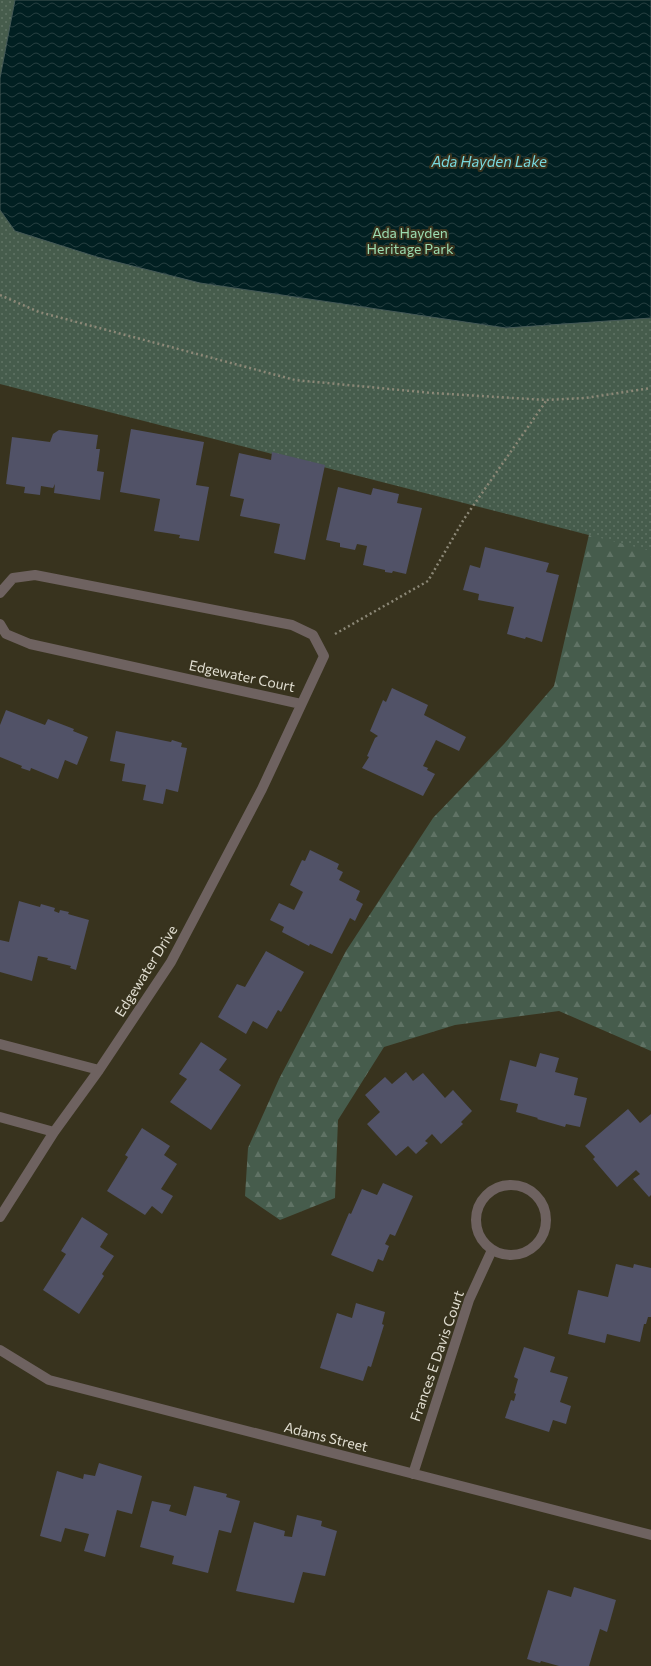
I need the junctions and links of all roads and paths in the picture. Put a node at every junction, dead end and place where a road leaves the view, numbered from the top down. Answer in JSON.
{"nodes":[{"id":1,"x":0,"y":295,"type":"edge"},
{"id":2,"x":651,"y":388,"type":"edge"},
{"id":3,"x":546,"y":400,"type":"junction"},
{"id":4,"x":0,"y":593,"type":"edge"},
{"id":5,"x":0,"y":624,"type":"edge"},
{"id":6,"x":318,"y":644,"type":"junction"},
{"id":7,"x":301,"y":704,"type":"junction"},
{"id":8,"x":0,"y":1044,"type":"edge"},
{"id":9,"x":99,"y":1070,"type":"junction"},
{"id":10,"x":0,"y":1117,"type":"edge"},
{"id":11,"x":54,"y":1132,"type":"junction"},
{"id":12,"x":0,"y":1217,"type":"edge"},
{"id":13,"x":492,"y":1250,"type":"junction"},
{"id":14,"x":0,"y":1350,"type":"edge"},
{"id":15,"x":413,"y":1474,"type":"junction"},
{"id":16,"x":651,"y":1535,"type":"edge"}],
"edges":[{"from":1,"to":3,"type":"path"},
{"from":2,"to":3,"type":"path"},
{"from":3,"to":6,"type":"path"},
{"from":4,"to":6,"type":"street"},
{"from":5,"to":7,"type":"street","name":"Edgewater Court"},
{"from":6,"to":7,"type":"street","name":"Edgewater Court"},
{"from":7,"to":9,"type":"street","name":"Edgewater Drive"},
{"from":8,"to":9,"type":"street"},
{"from":9,"to":11,"type":"street","name":"Edgewater Drive"},
{"from":10,"to":11,"type":"street"},
{"from":11,"to":12,"type":"street","name":"Edgewater Drive"},
{"from":13,"to":13,"type":"street"},
{"from":13,"to":15,"type":"street","name":"Frances E Davis Court"},
{"from":14,"to":15,"type":"street","name":"Adams Street"},
{"from":15,"to":16,"type":"street","name":"Adams Street"}]}
